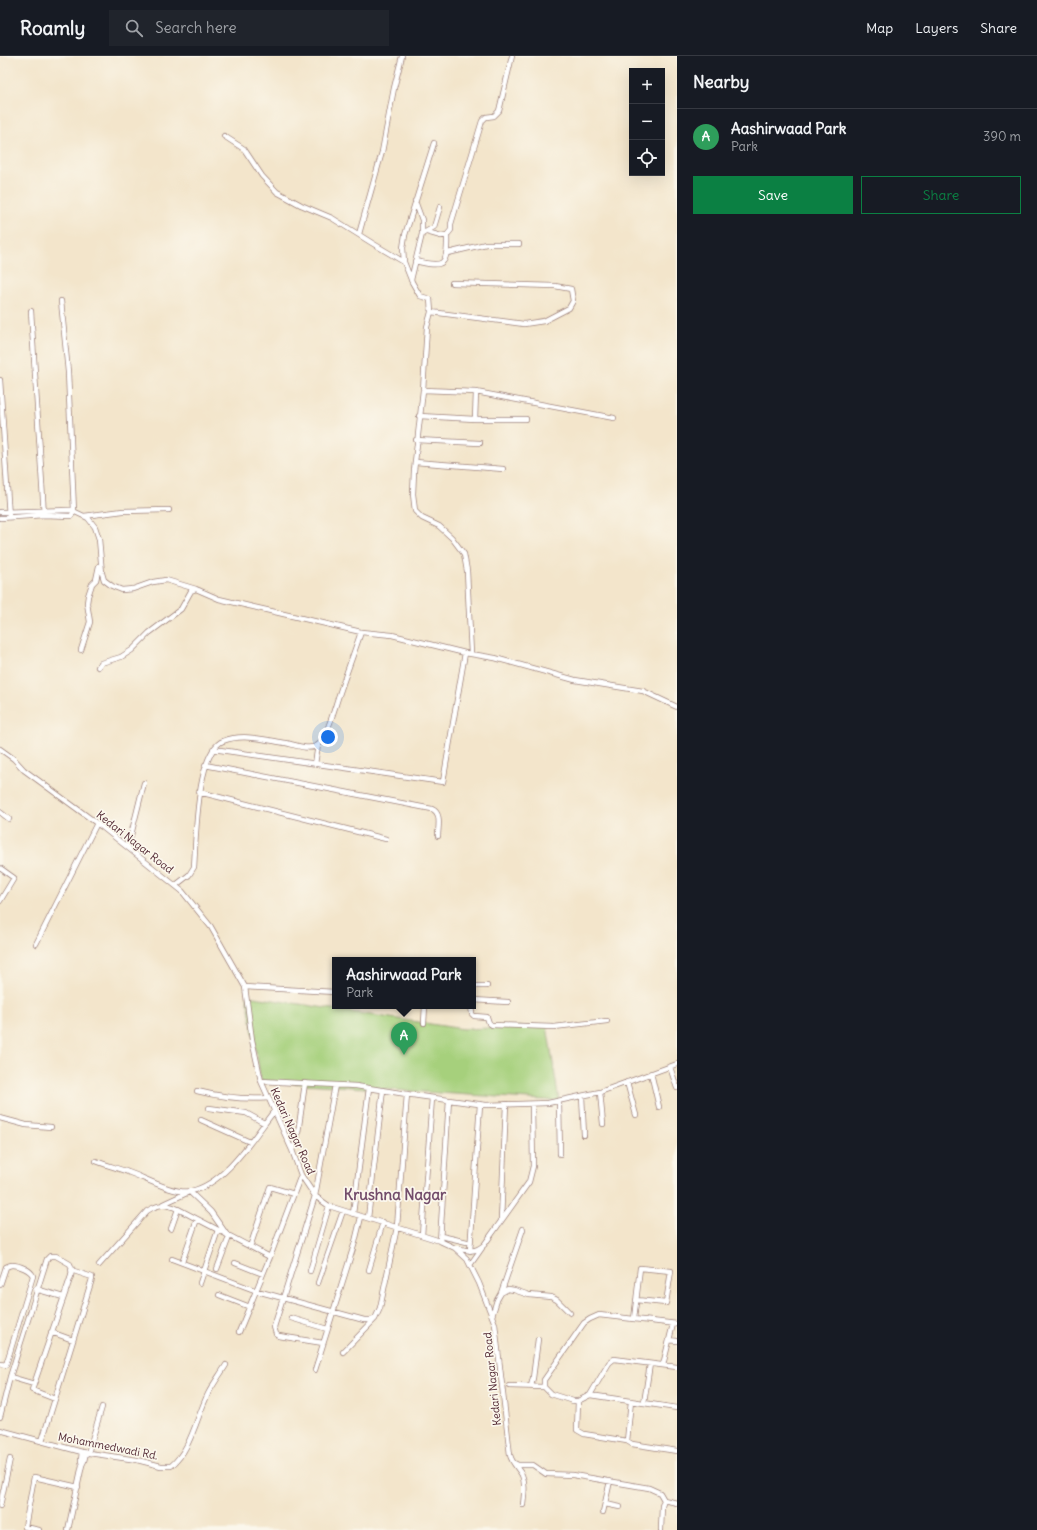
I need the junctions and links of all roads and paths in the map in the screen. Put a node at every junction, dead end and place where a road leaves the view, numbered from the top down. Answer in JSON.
{"nodes":[{"id":1,"x":402,"y":56,"type":"edge"},
{"id":2,"x":512,"y":56,"type":"edge"},
{"id":3,"x":224,"y":136,"type":"dead end"},
{"id":4,"x":434,"y":143,"type":"dead end"},
{"id":5,"x":415,"y":201,"type":"junction"},
{"id":6,"x":440,"y":207,"type":"dead end"},
{"id":7,"x":424,"y":233,"type":"junction"},
{"id":8,"x":359,"y":234,"type":"junction"},
{"id":9,"x":447,"y":235,"type":"junction"},
{"id":10,"x":519,"y":244,"type":"dead end"},
{"id":11,"x":448,"y":252,"type":"junction"},
{"id":12,"x":415,"y":261,"type":"junction"},
{"id":13,"x":404,"y":262,"type":"junction"},
{"id":14,"x":411,"y":280,"type":"junction"},
{"id":15,"x":452,"y":284,"type":"dead end"},
{"id":16,"x":61,"y":301,"type":"dead end"},
{"id":17,"x":31,"y":311,"type":"dead end"},
{"id":18,"x":431,"y":312,"type":"junction"},
{"id":19,"x":0,"y":380,"type":"edge"},
{"id":20,"x":423,"y":390,"type":"junction"},
{"id":21,"x":476,"y":392,"type":"junction"},
{"id":22,"x":419,"y":416,"type":"junction"},
{"id":23,"x":614,"y":418,"type":"dead end"},
{"id":24,"x":475,"y":419,"type":"junction"},
{"id":25,"x":526,"y":419,"type":"dead end"},
{"id":26,"x":416,"y":440,"type":"junction"},
{"id":27,"x":480,"y":443,"type":"dead end"},
{"id":28,"x":415,"y":462,"type":"junction"},
{"id":29,"x":503,"y":469,"type":"dead end"},
{"id":30,"x":169,"y":510,"type":"dead end"},
{"id":31,"x":0,"y":512,"type":"edge"},
{"id":32,"x":74,"y":512,"type":"junction"},
{"id":33,"x":43,"y":513,"type":"junction"},
{"id":34,"x":8,"y":515,"type":"junction"},
{"id":35,"x":84,"y":516,"type":"junction"},
{"id":36,"x":0,"y":518,"type":"edge"},
{"id":37,"x":101,"y":560,"type":"junction"},
{"id":38,"x":196,"y":589,"type":"junction"},
{"id":39,"x":361,"y":632,"type":"junction"},
{"id":40,"x":81,"y":650,"type":"dead end"},
{"id":41,"x":465,"y":653,"type":"junction"},
{"id":42,"x":471,"y":654,"type":"junction"},
{"id":43,"x":98,"y":667,"type":"dead end"},
{"id":44,"x":677,"y":707,"type":"edge"},
{"id":45,"x":318,"y":745,"type":"junction"},
{"id":46,"x":213,"y":749,"type":"junction"},
{"id":47,"x":0,"y":750,"type":"edge"},
{"id":48,"x":315,"y":764,"type":"junction"},
{"id":49,"x":205,"y":765,"type":"junction"},
{"id":50,"x":144,"y":784,"type":"dead end"},
{"id":51,"x":199,"y":792,"type":"junction"},
{"id":52,"x":0,"y":812,"type":"edge"},
{"id":53,"x":9,"y":819,"type":"dead end"},
{"id":54,"x":97,"y":823,"type":"junction"},
{"id":55,"x":438,"y":836,"type":"dead end"},
{"id":56,"x":386,"y":839,"type":"dead end"},
{"id":57,"x":128,"y":847,"type":"junction"},
{"id":58,"x":0,"y":868,"type":"edge"},
{"id":59,"x":176,"y":885,"type":"junction"},
{"id":60,"x":0,"y":901,"type":"edge"},
{"id":61,"x":36,"y":944,"type":"dead end"},
{"id":62,"x":476,"y":986,"type":"edge"},
{"id":63,"x":487,"y":986,"type":"dead end"},
{"id":64,"x":245,"y":987,"type":"junction"},
{"id":65,"x":332,"y":992,"type":"edge"},
{"id":66,"x":476,"y":1000,"type":"edge"},
{"id":67,"x":508,"y":1002,"type":"dead end"},
{"id":68,"x":425,"y":1009,"type":"edge"},
{"id":69,"x":471,"y":1009,"type":"edge"},
{"id":70,"x":606,"y":1022,"type":"dead end"},
{"id":71,"x":424,"y":1023,"type":"dead end"},
{"id":72,"x":677,"y":1064,"type":"edge"},
{"id":73,"x":670,"y":1067,"type":"junction"},
{"id":74,"x":651,"y":1073,"type":"junction"},
{"id":75,"x":261,"y":1081,"type":"junction"},
{"id":76,"x":627,"y":1082,"type":"junction"},
{"id":77,"x":305,"y":1084,"type":"junction"},
{"id":78,"x":335,"y":1085,"type":"junction"},
{"id":79,"x":369,"y":1088,"type":"junction"},
{"id":80,"x":677,"y":1088,"type":"edge"},
{"id":81,"x":383,"y":1090,"type":"junction"},
{"id":82,"x":197,"y":1091,"type":"dead end"},
{"id":83,"x":600,"y":1092,"type":"junction"},
{"id":84,"x":406,"y":1094,"type":"junction"},
{"id":85,"x":582,"y":1096,"type":"junction"},
{"id":86,"x":269,"y":1098,"type":"junction"},
{"id":87,"x":432,"y":1098,"type":"junction"},
{"id":88,"x":449,"y":1100,"type":"junction"},
{"id":89,"x":559,"y":1101,"type":"junction"},
{"id":90,"x":480,"y":1104,"type":"junction"},
{"id":91,"x":506,"y":1104,"type":"junction"},
{"id":92,"x":532,"y":1104,"type":"junction"},
{"id":93,"x":659,"y":1107,"type":"dead end"},
{"id":94,"x":209,"y":1108,"type":"dead end"},
{"id":95,"x":274,"y":1110,"type":"junction"},
{"id":96,"x":636,"y":1115,"type":"dead end"},
{"id":97,"x":0,"y":1118,"type":"edge"},
{"id":98,"x":201,"y":1120,"type":"dead end"},
{"id":99,"x":264,"y":1123,"type":"junction"},
{"id":100,"x":603,"y":1124,"type":"dead end"},
{"id":101,"x":51,"y":1127,"type":"dead end"},
{"id":102,"x":584,"y":1135,"type":"dead end"},
{"id":103,"x":250,"y":1142,"type":"junction"},
{"id":104,"x":292,"y":1150,"type":"junction"},
{"id":105,"x":560,"y":1154,"type":"dead end"},
{"id":106,"x":96,"y":1161,"type":"dead end"},
{"id":107,"x":301,"y":1175,"type":"junction"},
{"id":108,"x":190,"y":1192,"type":"junction"},
{"id":109,"x":294,"y":1194,"type":"junction"},
{"id":110,"x":315,"y":1196,"type":"junction"},
{"id":111,"x":161,"y":1204,"type":"junction"},
{"id":112,"x":329,"y":1206,"type":"junction"},
{"id":113,"x":178,"y":1209,"type":"junction"},
{"id":114,"x":343,"y":1211,"type":"junction"},
{"id":115,"x":353,"y":1214,"type":"junction"},
{"id":116,"x":362,"y":1217,"type":"junction"},
{"id":117,"x":368,"y":1218,"type":"junction"},
{"id":118,"x":197,"y":1219,"type":"junction"},
{"id":119,"x":501,"y":1220,"type":"junction"},
{"id":120,"x":383,"y":1222,"type":"junction"},
{"id":121,"x":397,"y":1227,"type":"junction"},
{"id":122,"x":171,"y":1229,"type":"dead end"},
{"id":123,"x":523,"y":1229,"type":"dead end"},
{"id":124,"x":218,"y":1230,"type":"junction"},
{"id":125,"x":422,"y":1235,"type":"junction"},
{"id":126,"x":228,"y":1236,"type":"junction"},
{"id":127,"x":441,"y":1239,"type":"junction"},
{"id":128,"x":467,"y":1242,"type":"dead end"},
{"id":129,"x":484,"y":1245,"type":"junction"},
{"id":130,"x":250,"y":1247,"type":"junction"},
{"id":131,"x":455,"y":1248,"type":"junction"},
{"id":132,"x":470,"y":1251,"type":"junction"},
{"id":133,"x":270,"y":1257,"type":"junction"},
{"id":134,"x":172,"y":1259,"type":"dead end"},
{"id":135,"x":182,"y":1262,"type":"junction"},
{"id":136,"x":235,"y":1263,"type":"dead end"},
{"id":137,"x":99,"y":1264,"type":"dead end"},
{"id":138,"x":470,"y":1265,"type":"junction"},
{"id":139,"x":217,"y":1269,"type":"dead end"},
{"id":140,"x":71,"y":1270,"type":"junction"},
{"id":141,"x":204,"y":1270,"type":"junction"},
{"id":142,"x":369,"y":1270,"type":"dead end"},
{"id":143,"x":310,"y":1271,"type":"dead end"},
{"id":144,"x":263,"y":1274,"type":"junction"},
{"id":145,"x":200,"y":1283,"type":"dead end"},
{"id":146,"x":318,"y":1283,"type":"dead end"},
{"id":147,"x":0,"y":1285,"type":"edge"},
{"id":148,"x":36,"y":1290,"type":"junction"},
{"id":149,"x":257,"y":1291,"type":"junction"},
{"id":150,"x":501,"y":1293,"type":"junction"},
{"id":151,"x":219,"y":1296,"type":"dead end"},
{"id":152,"x":63,"y":1297,"type":"junction"},
{"id":153,"x":284,"y":1298,"type":"junction"},
{"id":154,"x":636,"y":1300,"type":"junction"},
{"id":155,"x":250,"y":1307,"type":"junction"},
{"id":156,"x":333,"y":1310,"type":"junction"},
{"id":157,"x":570,"y":1313,"type":"dead end"},
{"id":158,"x":492,"y":1316,"type":"junction"},
{"id":159,"x":291,"y":1318,"type":"dead end"},
{"id":160,"x":375,"y":1318,"type":"junction"},
{"id":161,"x":634,"y":1319,"type":"junction"},
{"id":162,"x":675,"y":1324,"type":"edge"},
{"id":163,"x":327,"y":1329,"type":"junction"},
{"id":164,"x":51,"y":1332,"type":"junction"},
{"id":165,"x":239,"y":1332,"type":"dead end"},
{"id":166,"x":538,"y":1339,"type":"dead end"},
{"id":167,"x":73,"y":1340,"type":"junction"},
{"id":168,"x":669,"y":1340,"type":"junction"},
{"id":169,"x":677,"y":1341,"type":"edge"},
{"id":170,"x":323,"y":1343,"type":"junction"},
{"id":171,"x":343,"y":1352,"type":"dead end"},
{"id":172,"x":0,"y":1364,"type":"edge"},
{"id":173,"x":650,"y":1364,"type":"junction"},
{"id":174,"x":226,"y":1365,"type":"dead end"},
{"id":175,"x":663,"y":1365,"type":"junction"},
{"id":176,"x":677,"y":1367,"type":"edge"},
{"id":177,"x":315,"y":1370,"type":"dead end"},
{"id":178,"x":10,"y":1377,"type":"junction"},
{"id":179,"x":34,"y":1384,"type":"junction"},
{"id":180,"x":509,"y":1386,"type":"dead end"},
{"id":181,"x":531,"y":1386,"type":"junction"},
{"id":182,"x":544,"y":1387,"type":"junction"},
{"id":183,"x":590,"y":1395,"type":"junction"},
{"id":184,"x":55,"y":1399,"type":"junction"},
{"id":185,"x":578,"y":1401,"type":"junction"},
{"id":186,"x":631,"y":1401,"type":"junction"},
{"id":187,"x":644,"y":1403,"type":"junction"},
{"id":188,"x":102,"y":1407,"type":"dead end"},
{"id":189,"x":677,"y":1408,"type":"edge"},
{"id":190,"x":0,"y":1417,"type":"edge"},
{"id":191,"x":0,"y":1430,"type":"edge"},
{"id":192,"x":42,"y":1441,"type":"junction"},
{"id":193,"x":627,"y":1441,"type":"junction"},
{"id":194,"x":677,"y":1451,"type":"edge"},
{"id":195,"x":85,"y":1453,"type":"junction"},
{"id":196,"x":10,"y":1459,"type":"dead end"},
{"id":197,"x":512,"y":1462,"type":"junction"},
{"id":198,"x":610,"y":1481,"type":"junction"},
{"id":199,"x":78,"y":1487,"type":"junction"},
{"id":200,"x":664,"y":1500,"type":"junction"},
{"id":201,"x":677,"y":1503,"type":"edge"},
{"id":202,"x":605,"y":1504,"type":"junction"},
{"id":203,"x":523,"y":1505,"type":"dead end"},
{"id":204,"x":0,"y":1506,"type":"edge"},
{"id":205,"x":620,"y":1507,"type":"dead end"},
{"id":206,"x":603,"y":1512,"type":"dead end"},
{"id":207,"x":24,"y":1529,"type":"edge"},
{"id":208,"x":40,"y":1530,"type":"edge"},
{"id":209,"x":68,"y":1530,"type":"edge"},
{"id":210,"x":661,"y":1530,"type":"edge"}],
"edges":[{"from":1,"to":8,"type":"street"},
{"from":2,"to":9,"type":"street"},
{"from":3,"to":8,"type":"street"},
{"from":4,"to":5,"type":"street"},
{"from":5,"to":7,"type":"street"},
{"from":5,"to":13,"type":"street"},
{"from":6,"to":7,"type":"street"},
{"from":7,"to":9,"type":"street"},
{"from":7,"to":12,"type":"street"},
{"from":8,"to":13,"type":"street"},
{"from":9,"to":11,"type":"street"},
{"from":10,"to":11,"type":"street"},
{"from":11,"to":12,"type":"street"},
{"from":12,"to":14,"type":"street"},
{"from":13,"to":14,"type":"street"},
{"from":14,"to":18,"type":"street"},
{"from":15,"to":18,"type":"street"},
{"from":16,"to":32,"type":"street"},
{"from":17,"to":33,"type":"street"},
{"from":18,"to":20,"type":"street"},
{"from":19,"to":34,"type":"street"},
{"from":20,"to":21,"type":"street"},
{"from":20,"to":22,"type":"street"},
{"from":21,"to":23,"type":"street"},
{"from":21,"to":24,"type":"street"},
{"from":22,"to":24,"type":"street"},
{"from":22,"to":26,"type":"street"},
{"from":24,"to":25,"type":"street"},
{"from":26,"to":27,"type":"street"},
{"from":26,"to":28,"type":"street"},
{"from":28,"to":29,"type":"street"},
{"from":28,"to":42,"type":"street"},
{"from":30,"to":35,"type":"street"},
{"from":31,"to":34,"type":"street"},
{"from":32,"to":33,"type":"street"},
{"from":32,"to":35,"type":"street"},
{"from":33,"to":34,"type":"street"},
{"from":34,"to":36,"type":"street"},
{"from":35,"to":37,"type":"street"},
{"from":37,"to":38,"type":"street"},
{"from":37,"to":40,"type":"street"},
{"from":38,"to":39,"type":"street"},
{"from":38,"to":43,"type":"street"},
{"from":39,"to":41,"type":"street"},
{"from":39,"to":45,"type":"street"},
{"from":41,"to":42,"type":"street"},
{"from":41,"to":48,"type":"street"},
{"from":42,"to":44,"type":"street"},
{"from":45,"to":46,"type":"street"},
{"from":45,"to":48,"type":"street"},
{"from":46,"to":48,"type":"street"},
{"from":46,"to":49,"type":"street"},
{"from":47,"to":54,"type":"street","name":"Kedari Nagar Road"},
{"from":49,"to":51,"type":"street"},
{"from":49,"to":55,"type":"street"},
{"from":50,"to":57,"type":"street"},
{"from":51,"to":56,"type":"street"},
{"from":51,"to":59,"type":"street"},
{"from":52,"to":53,"type":"street"},
{"from":54,"to":57,"type":"street","name":"Kedari Nagar Road"},
{"from":54,"to":61,"type":"street"},
{"from":57,"to":59,"type":"street","name":"Kedari Nagar Road"},
{"from":58,"to":60,"type":"street"},
{"from":59,"to":64,"type":"street","name":"Kedari Nagar Road"},
{"from":62,"to":63,"type":"street"},
{"from":64,"to":65,"type":"street"},
{"from":64,"to":75,"type":"street","name":"Kedari Nagar Road"},
{"from":66,"to":67,"type":"street"},
{"from":68,"to":71,"type":"street"},
{"from":69,"to":70,"type":"street"},
{"from":72,"to":73,"type":"street"},
{"from":73,"to":74,"type":"street"},
{"from":73,"to":80,"type":"street"},
{"from":74,"to":76,"type":"street"},
{"from":74,"to":93,"type":"street"},
{"from":75,"to":77,"type":"street"},
{"from":75,"to":86,"type":"street","name":"Kedari Nagar Road"},
{"from":76,"to":83,"type":"street"},
{"from":76,"to":96,"type":"street"},
{"from":77,"to":78,"type":"street"},
{"from":77,"to":104,"type":"street"},
{"from":78,"to":79,"type":"street"},
{"from":78,"to":110,"type":"street"},
{"from":79,"to":81,"type":"street"},
{"from":79,"to":115,"type":"street"},
{"from":81,"to":84,"type":"street"},
{"from":81,"to":117,"type":"street"},
{"from":82,"to":86,"type":"street"},
{"from":83,"to":85,"type":"street"},
{"from":83,"to":100,"type":"street"},
{"from":84,"to":87,"type":"street"},
{"from":84,"to":121,"type":"street"},
{"from":85,"to":89,"type":"street"},
{"from":85,"to":102,"type":"street"},
{"from":86,"to":95,"type":"street","name":"Kedari Nagar Road"},
{"from":87,"to":88,"type":"street"},
{"from":87,"to":125,"type":"street"},
{"from":88,"to":90,"type":"street"},
{"from":88,"to":127,"type":"street"},
{"from":89,"to":92,"type":"street"},
{"from":89,"to":105,"type":"street"},
{"from":90,"to":91,"type":"street"},
{"from":90,"to":132,"type":"street"},
{"from":91,"to":92,"type":"street"},
{"from":91,"to":119,"type":"street"},
{"from":92,"to":119,"type":"street"},
{"from":94,"to":99,"type":"street"},
{"from":95,"to":99,"type":"street"},
{"from":95,"to":104,"type":"street","name":"Kedari Nagar Road"},
{"from":97,"to":101,"type":"street"},
{"from":98,"to":103,"type":"street"},
{"from":99,"to":103,"type":"street"},
{"from":103,"to":108,"type":"street"},
{"from":104,"to":107,"type":"street","name":"Kedari Nagar Road"},
{"from":106,"to":108,"type":"street"},
{"from":107,"to":109,"type":"street"},
{"from":107,"to":110,"type":"street","name":"Kedari Nagar Road"},
{"from":108,"to":111,"type":"street"},
{"from":108,"to":126,"type":"street"},
{"from":109,"to":130,"type":"street"},
{"from":109,"to":133,"type":"street"},
{"from":110,"to":112,"type":"street","name":"Kedari Nagar Road"},
{"from":110,"to":153,"type":"street"},
{"from":111,"to":113,"type":"street"},
{"from":111,"to":137,"type":"street"},
{"from":112,"to":114,"type":"street","name":"Kedari Nagar Road"},
{"from":112,"to":143,"type":"street"},
{"from":113,"to":118,"type":"street"},
{"from":113,"to":122,"type":"street"},
{"from":114,"to":115,"type":"street","name":"Kedari Nagar Road"},
{"from":114,"to":146,"type":"street"},
{"from":115,"to":116,"type":"street","name":"Kedari Nagar Road"},
{"from":116,"to":117,"type":"street","name":"Kedari Nagar Road"},
{"from":116,"to":156,"type":"street"},
{"from":117,"to":120,"type":"street","name":"Kedari Nagar Road"},
{"from":118,"to":124,"type":"street"},
{"from":118,"to":135,"type":"street"},
{"from":119,"to":129,"type":"street"},
{"from":120,"to":121,"type":"street","name":"Kedari Nagar Road"},
{"from":120,"to":142,"type":"street"},
{"from":121,"to":125,"type":"street","name":"Kedari Nagar Road"},
{"from":121,"to":160,"type":"street"},
{"from":123,"to":150,"type":"street"},
{"from":124,"to":126,"type":"street"},
{"from":124,"to":141,"type":"street"},
{"from":125,"to":127,"type":"street","name":"Kedari Nagar Road"},
{"from":126,"to":130,"type":"street"},
{"from":126,"to":139,"type":"street"},
{"from":127,"to":128,"type":"street"},
{"from":127,"to":131,"type":"street","name":"Kedari Nagar Road"},
{"from":129,"to":132,"type":"street"},
{"from":129,"to":138,"type":"street"},
{"from":130,"to":133,"type":"street"},
{"from":131,"to":132,"type":"street"},
{"from":131,"to":138,"type":"street","name":"Kedari Nagar Road"},
{"from":133,"to":144,"type":"street"},
{"from":134,"to":135,"type":"street"},
{"from":135,"to":141,"type":"street"},
{"from":136,"to":144,"type":"street"},
{"from":138,"to":158,"type":"street","name":"Kedari Nagar Road"},
{"from":140,"to":148,"type":"street"},
{"from":140,"to":152,"type":"street"},
{"from":140,"to":167,"type":"street"},
{"from":141,"to":145,"type":"street"},
{"from":141,"to":149,"type":"street"},
{"from":144,"to":149,"type":"street"},
{"from":147,"to":172,"type":"street"},
{"from":148,"to":152,"type":"street"},
{"from":148,"to":178,"type":"street"},
{"from":149,"to":153,"type":"street"},
{"from":149,"to":155,"type":"street"},
{"from":150,"to":157,"type":"street"},
{"from":150,"to":158,"type":"street"},
{"from":151,"to":155,"type":"street"},
{"from":152,"to":164,"type":"street"},
{"from":153,"to":156,"type":"street"},
{"from":153,"to":170,"type":"street"},
{"from":154,"to":154,"type":"street"},
{"from":154,"to":161,"type":"street"},
{"from":155,"to":165,"type":"street"},
{"from":156,"to":160,"type":"street"},
{"from":156,"to":163,"type":"street"},
{"from":158,"to":197,"type":"street","name":"Kedari Nagar Road"},
{"from":159,"to":163,"type":"street"},
{"from":160,"to":171,"type":"street"},
{"from":161,"to":162,"type":"street"},
{"from":161,"to":182,"type":"street"},
{"from":162,"to":168,"type":"street"},
{"from":163,"to":170,"type":"street"},
{"from":164,"to":167,"type":"street"},
{"from":164,"to":179,"type":"street"},
{"from":166,"to":181,"type":"street"},
{"from":167,"to":184,"type":"street"},
{"from":168,"to":169,"type":"street"},
{"from":168,"to":175,"type":"street"},
{"from":170,"to":177,"type":"street"},
{"from":173,"to":175,"type":"street"},
{"from":173,"to":183,"type":"street"},
{"from":173,"to":187,"type":"street"},
{"from":174,"to":195,"type":"street","name":"Mohammedwadi Rd."},
{"from":175,"to":176,"type":"street"},
{"from":178,"to":179,"type":"street"},
{"from":178,"to":190,"type":"street"},
{"from":179,"to":184,"type":"street"},
{"from":180,"to":181,"type":"street"},
{"from":181,"to":182,"type":"street"},
{"from":182,"to":185,"type":"street"},
{"from":183,"to":185,"type":"street"},
{"from":183,"to":186,"type":"street"},
{"from":184,"to":192,"type":"street"},
{"from":185,"to":193,"type":"street"},
{"from":186,"to":187,"type":"street"},
{"from":186,"to":193,"type":"street"},
{"from":187,"to":189,"type":"street"},
{"from":188,"to":195,"type":"street"},
{"from":191,"to":192,"type":"street","name":"Mohammedwadi Rd."},
{"from":192,"to":195,"type":"street","name":"Mohammedwadi Rd."},
{"from":193,"to":194,"type":"street"},
{"from":195,"to":199,"type":"street"},
{"from":196,"to":204,"type":"street"},
{"from":197,"to":198,"type":"street"},
{"from":197,"to":203,"type":"street","name":"Kedari Nagar Road"},
{"from":198,"to":200,"type":"street"},
{"from":198,"to":202,"type":"street"},
{"from":199,"to":207,"type":"street"},
{"from":199,"to":209,"type":"street"},
{"from":200,"to":201,"type":"street"},
{"from":200,"to":210,"type":"street"},
{"from":202,"to":205,"type":"street"},
{"from":202,"to":206,"type":"street"},
{"from":207,"to":208,"type":"street"}]}
